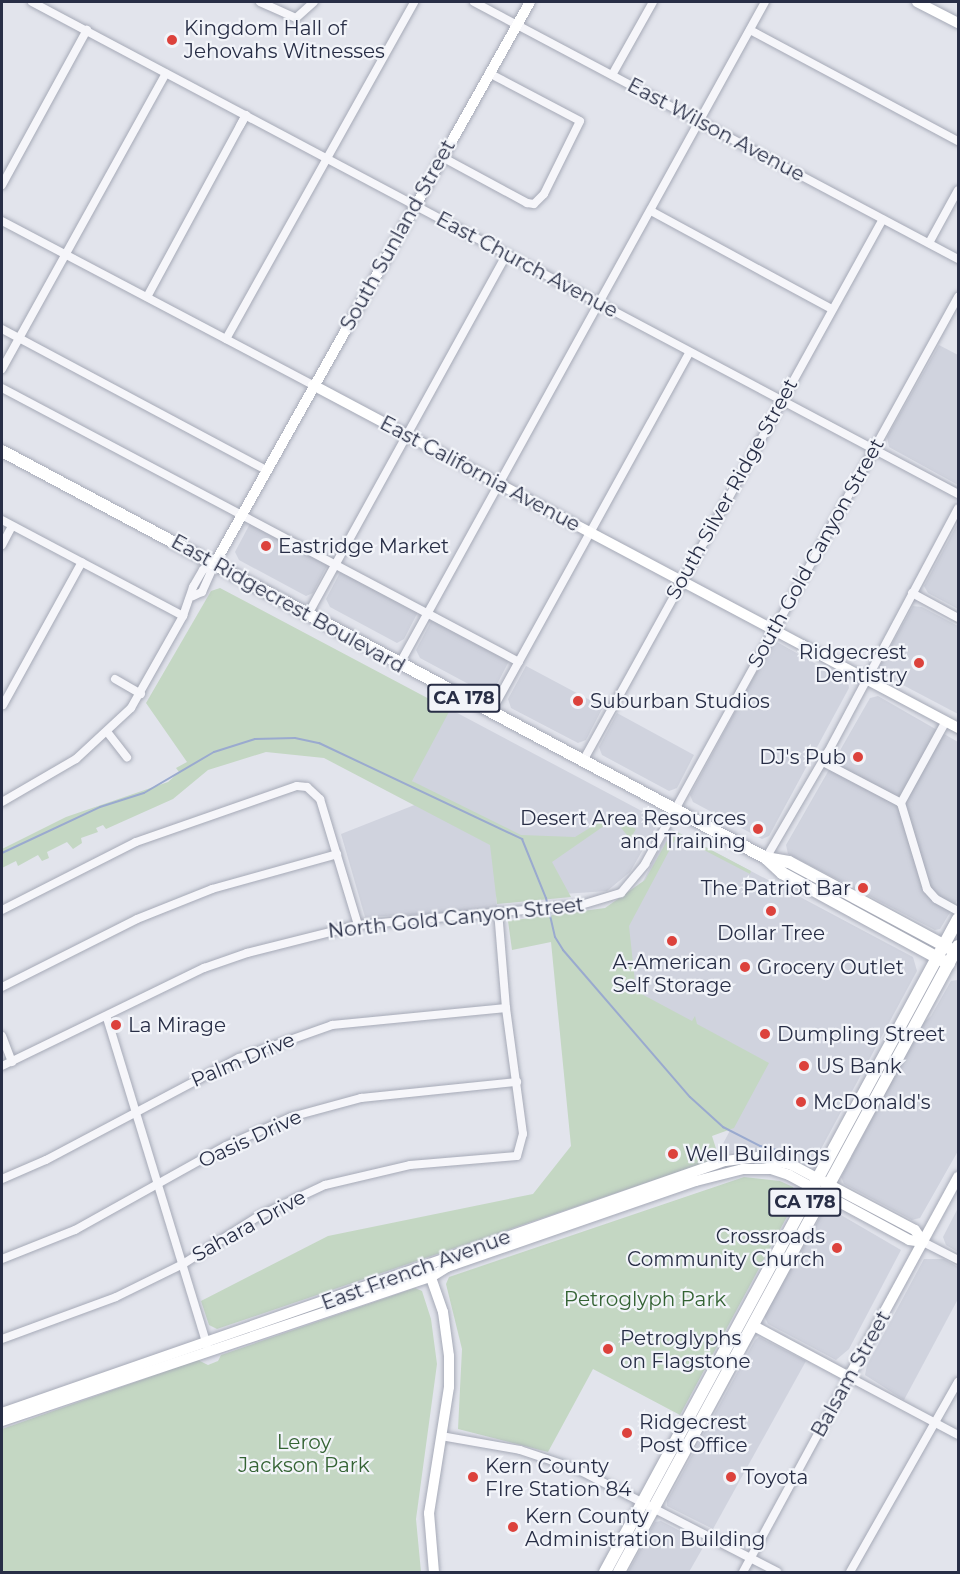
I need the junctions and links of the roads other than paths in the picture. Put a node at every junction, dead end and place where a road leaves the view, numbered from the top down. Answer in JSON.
{"nodes":[{"id":1,"x":32,"y":2,"type":"edge"},
{"id":2,"x":260,"y":2,"type":"edge"},
{"id":3,"x":314,"y":2,"type":"edge"},
{"id":4,"x":414,"y":2,"type":"edge"},
{"id":5,"x":474,"y":2,"type":"edge"},
{"id":6,"x":530,"y":2,"type":"edge"},
{"id":7,"x":653,"y":2,"type":"edge"},
{"id":8,"x":765,"y":2,"type":"edge"},
{"id":9,"x":917,"y":2,"type":"edge"},
{"id":10,"x":958,"y":23,"type":"edge"},
{"id":11,"x":517,"y":24,"type":"junction"},
{"id":12,"x":87,"y":30,"type":"junction"},
{"id":13,"x":750,"y":30,"type":"junction"},
{"id":14,"x":166,"y":73,"type":"junction"},
{"id":15,"x":489,"y":73,"type":"junction"},
{"id":16,"x":612,"y":75,"type":"junction"},
{"id":17,"x":246,"y":115,"type":"junction"},
{"id":18,"x":697,"y":120,"type":"junction"},
{"id":19,"x":958,"y":141,"type":"edge"},
{"id":20,"x":326,"y":157,"type":"junction"},
{"id":21,"x":442,"y":157,"type":"junction"},
{"id":22,"x":2,"y":185,"type":"edge"},
{"id":23,"x":958,"y":190,"type":"edge"},
{"id":24,"x":414,"y":205,"type":"junction"},
{"id":25,"x":651,"y":211,"type":"junction"},
{"id":26,"x":883,"y":219,"type":"junction"},
{"id":27,"x":2,"y":221,"type":"edge"},
{"id":28,"x":929,"y":243,"type":"junction"},
{"id":29,"x":65,"y":254,"type":"junction"},
{"id":30,"x":507,"y":254,"type":"junction"},
{"id":31,"x":958,"y":259,"type":"edge"},
{"id":32,"x":147,"y":297,"type":"junction"},
{"id":33,"x":958,"y":297,"type":"edge"},
{"id":34,"x":600,"y":303,"type":"junction"},
{"id":35,"x":831,"y":308,"type":"junction"},
{"id":36,"x":2,"y":329,"type":"edge"},
{"id":37,"x":19,"y":339,"type":"junction"},
{"id":38,"x":226,"y":339,"type":"junction"},
{"id":39,"x":690,"y":352,"type":"junction"},
{"id":40,"x":2,"y":369,"type":"edge"},
{"id":41,"x":313,"y":385,"type":"junction"},
{"id":42,"x":2,"y":388,"type":"edge"},
{"id":43,"x":782,"y":400,"type":"junction"},
{"id":44,"x":408,"y":435,"type":"junction"},
{"id":45,"x":874,"y":449,"type":"junction"},
{"id":46,"x":2,"y":451,"type":"edge"},
{"id":47,"x":266,"y":470,"type":"junction"},
{"id":48,"x":499,"y":483,"type":"junction"},
{"id":49,"x":958,"y":494,"type":"edge"},
{"id":50,"x":958,"y":509,"type":"edge"},
{"id":51,"x":241,"y":516,"type":"junction"},
{"id":52,"x":2,"y":520,"type":"edge"},
{"id":53,"x":12,"y":526,"type":"junction"},
{"id":54,"x":590,"y":532,"type":"junction"},
{"id":55,"x":2,"y":545,"type":"edge"},
{"id":56,"x":82,"y":562,"type":"junction"},
{"id":57,"x":215,"y":563,"type":"junction"},
{"id":58,"x":336,"y":564,"type":"junction"},
{"id":59,"x":682,"y":582,"type":"junction"},
{"id":60,"x":912,"y":593,"type":"junction"},
{"id":61,"x":427,"y":614,"type":"junction"},
{"id":62,"x":183,"y":616,"type":"junction"},
{"id":63,"x":307,"y":616,"type":"junction"},
{"id":64,"x":958,"y":618,"type":"edge"},
{"id":65,"x":773,"y":631,"type":"junction"},
{"id":66,"x":519,"y":662,"type":"junction"},
{"id":67,"x":399,"y":665,"type":"junction"},
{"id":68,"x":115,"y":679,"type":"dead end"},
{"id":69,"x":868,"y":680,"type":"junction"},
{"id":70,"x":141,"y":694,"type":"junction"},
{"id":71,"x":3,"y":705,"type":"edge"},
{"id":72,"x":491,"y":712,"type":"junction"},
{"id":73,"x":946,"y":721,"type":"junction"},
{"id":74,"x":958,"y":728,"type":"edge"},
{"id":75,"x":108,"y":733,"type":"junction"},
{"id":76,"x":127,"y":757,"type":"dead end"},
{"id":77,"x":583,"y":761,"type":"junction"},
{"id":78,"x":823,"y":762,"type":"junction"},
{"id":79,"x":2,"y":802,"type":"edge"},
{"id":80,"x":901,"y":803,"type":"junction"},
{"id":81,"x":675,"y":809,"type":"junction"},
{"id":82,"x":337,"y":854,"type":"junction"},
{"id":83,"x":766,"y":858,"type":"junction"},
{"id":84,"x":2,"y":910,"type":"edge"},
{"id":85,"x":498,"y":911,"type":"junction"},
{"id":86,"x":958,"y":911,"type":"edge"},
{"id":87,"x":958,"y":919,"type":"edge"},
{"id":88,"x":358,"y":925,"type":"junction"},
{"id":89,"x":943,"y":945,"type":"junction"},
{"id":90,"x":957,"y":950,"type":"edge"},
{"id":91,"x":937,"y":957,"type":"junction"},
{"id":92,"x":954,"y":966,"type":"edge"},
{"id":93,"x":2,"y":987,"type":"edge"},
{"id":94,"x":506,"y":1008,"type":"junction"},
{"id":95,"x":107,"y":1018,"type":"junction"},
{"id":96,"x":2,"y":1036,"type":"edge"},
{"id":97,"x":12,"y":1062,"type":"junction"},
{"id":98,"x":2,"y":1066,"type":"edge"},
{"id":99,"x":872,"y":1078,"type":"junction"},
{"id":100,"x":517,"y":1082,"type":"junction"},
{"id":101,"x":136,"y":1109,"type":"junction"},
{"id":102,"x":857,"y":1133,"type":"junction"},
{"id":103,"x":958,"y":1177,"type":"edge"},
{"id":104,"x":2,"y":1179,"type":"edge"},
{"id":105,"x":160,"y":1186,"type":"junction"},
{"id":106,"x":821,"y":1186,"type":"junction"},
{"id":107,"x":923,"y":1242,"type":"junction"},
{"id":108,"x":2,"y":1259,"type":"edge"},
{"id":109,"x":774,"y":1260,"type":"junction"},
{"id":110,"x":958,"y":1260,"type":"edge"},
{"id":111,"x":183,"y":1264,"type":"junction"},
{"id":112,"x":429,"y":1272,"type":"junction"},
{"id":113,"x":754,"y":1326,"type":"junction"},
{"id":114,"x":2,"y":1339,"type":"edge"},
{"id":115,"x":207,"y":1347,"type":"junction"},
{"id":116,"x":849,"y":1377,"type":"junction"},
{"id":117,"x":958,"y":1382,"type":"edge"},
{"id":118,"x":2,"y":1413,"type":"edge"},
{"id":119,"x":2,"y":1421,"type":"edge"},
{"id":120,"x":933,"y":1421,"type":"junction"},
{"id":121,"x":958,"y":1435,"type":"edge"},
{"id":122,"x":441,"y":1436,"type":"junction"},
{"id":123,"x":649,"y":1504,"type":"junction"},
{"id":124,"x":751,"y":1559,"type":"junction"},
{"id":125,"x":434,"y":1572,"type":"edge"},
{"id":126,"x":605,"y":1572,"type":"edge"},
{"id":127,"x":619,"y":1572,"type":"edge"},
{"id":128,"x":743,"y":1572,"type":"edge"},
{"id":129,"x":777,"y":1572,"type":"edge"},
{"id":130,"x":850,"y":1572,"type":"edge"}],
"edges":[{"from":1,"to":12,"type":"street","name":"East Church Avenue"},
{"from":2,"to":3,"type":"street"},
{"from":4,"to":20,"type":"street"},
{"from":5,"to":11,"type":"street","name":"East Wilson Avenue"},
{"from":6,"to":11,"type":"street","name":"South Sunland Street"},
{"from":7,"to":16,"type":"street"},
{"from":8,"to":13,"type":"street"},
{"from":9,"to":10,"type":"street"},
{"from":11,"to":15,"type":"street","name":"South Sunland Street"},
{"from":11,"to":16,"type":"street","name":"East Wilson Avenue"},
{"from":12,"to":14,"type":"street","name":"East Church Avenue"},
{"from":12,"to":22,"type":"street"},
{"from":13,"to":18,"type":"street"},
{"from":13,"to":19,"type":"street"},
{"from":14,"to":17,"type":"street","name":"East Church Avenue"},
{"from":14,"to":29,"type":"street"},
{"from":15,"to":21,"type":"street","name":"South Sunland Street"},
{"from":15,"to":21,"type":"street"},
{"from":16,"to":18,"type":"street","name":"East Wilson Avenue"},
{"from":17,"to":20,"type":"street","name":"East Church Avenue"},
{"from":17,"to":32,"type":"street"},
{"from":18,"to":25,"type":"street"},
{"from":18,"to":26,"type":"street","name":"East Wilson Avenue"},
{"from":20,"to":24,"type":"street","name":"East Church Avenue"},
{"from":20,"to":38,"type":"street"},
{"from":21,"to":24,"type":"street","name":"South Sunland Street"},
{"from":23,"to":28,"type":"street"},
{"from":24,"to":30,"type":"street","name":"East Church Avenue"},
{"from":24,"to":41,"type":"street","name":"South Sunland Street"},
{"from":25,"to":34,"type":"street"},
{"from":25,"to":35,"type":"street"},
{"from":26,"to":28,"type":"street","name":"East Wilson Avenue"},
{"from":26,"to":35,"type":"street","name":"South Silver Ridge Street"},
{"from":27,"to":29,"type":"street","name":"East California Avenue"},
{"from":28,"to":31,"type":"street","name":"East Wilson Avenue"},
{"from":29,"to":32,"type":"street","name":"East California Avenue"},
{"from":29,"to":37,"type":"street"},
{"from":30,"to":34,"type":"street","name":"East Church Avenue"},
{"from":30,"to":44,"type":"street"},
{"from":32,"to":38,"type":"street","name":"East California Avenue"},
{"from":33,"to":45,"type":"street","name":"South Gold Canyon Street"},
{"from":34,"to":39,"type":"street","name":"East Church Avenue"},
{"from":34,"to":48,"type":"street"},
{"from":35,"to":43,"type":"street","name":"South Silver Ridge Street"},
{"from":36,"to":37,"type":"street"},
{"from":37,"to":40,"type":"street"},
{"from":37,"to":47,"type":"street"},
{"from":38,"to":41,"type":"street","name":"East California Avenue"},
{"from":39,"to":43,"type":"street","name":"East Church Avenue"},
{"from":39,"to":54,"type":"street"},
{"from":41,"to":44,"type":"street","name":"East California Avenue"},
{"from":41,"to":47,"type":"street","name":"South Sunland Street"},
{"from":42,"to":51,"type":"street"},
{"from":43,"to":45,"type":"street","name":"East Church Avenue"},
{"from":43,"to":59,"type":"street","name":"South Silver Ridge Street"},
{"from":44,"to":48,"type":"street","name":"East California Avenue"},
{"from":44,"to":58,"type":"street"},
{"from":45,"to":49,"type":"street","name":"East Church Avenue"},
{"from":45,"to":65,"type":"street","name":"South Gold Canyon Street"},
{"from":46,"to":57,"type":"main road","name":"East Ridgecrest Boulevard","number":"CA 178"},
{"from":47,"to":51,"type":"street","name":"South Sunland Street"},
{"from":48,"to":54,"type":"street","name":"East California Avenue"},
{"from":48,"to":61,"type":"street"},
{"from":50,"to":60,"type":"street"},
{"from":51,"to":57,"type":"street","name":"South Sunland Street"},
{"from":51,"to":58,"type":"street"},
{"from":52,"to":53,"type":"street"},
{"from":53,"to":55,"type":"street"},
{"from":53,"to":56,"type":"street"},
{"from":54,"to":59,"type":"street","name":"East California Avenue"},
{"from":54,"to":66,"type":"street"},
{"from":56,"to":62,"type":"street"},
{"from":56,"to":71,"type":"street"},
{"from":57,"to":62,"type":"street"},
{"from":57,"to":63,"type":"main road","name":"East Ridgecrest Boulevard","number":"CA 178"},
{"from":58,"to":61,"type":"street"},
{"from":58,"to":63,"type":"street"},
{"from":59,"to":65,"type":"street","name":"East California Avenue"},
{"from":59,"to":77,"type":"street","name":"South Silver Ridge Street"},
{"from":60,"to":64,"type":"street"},
{"from":60,"to":69,"type":"street"},
{"from":61,"to":66,"type":"street"},
{"from":61,"to":67,"type":"street"},
{"from":62,"to":70,"type":"street"},
{"from":63,"to":67,"type":"main road","name":"East Ridgecrest Boulevard","number":"CA 178"},
{"from":65,"to":69,"type":"street","name":"East California Avenue"},
{"from":65,"to":81,"type":"street","name":"South Gold Canyon Street"},
{"from":66,"to":72,"type":"street"},
{"from":67,"to":72,"type":"main road","name":"East Ridgecrest Boulevard","number":"CA 178"},
{"from":68,"to":70,"type":"street"},
{"from":69,"to":73,"type":"street","name":"East California Avenue"},
{"from":69,"to":78,"type":"street"},
{"from":70,"to":75,"type":"street"},
{"from":72,"to":77,"type":"main road","name":"East Ridgecrest Boulevard","number":"CA 178"},
{"from":73,"to":74,"type":"street","name":"East California Avenue"},
{"from":73,"to":80,"type":"street"},
{"from":75,"to":76,"type":"street"},
{"from":75,"to":79,"type":"street"},
{"from":77,"to":81,"type":"main road","name":"East Ridgecrest Boulevard","number":"CA 178"},
{"from":78,"to":80,"type":"street"},
{"from":78,"to":83,"type":"street"},
{"from":80,"to":86,"type":"street"},
{"from":81,"to":83,"type":"main road","name":"East Ridgecrest Boulevard","number":"CA 178"},
{"from":81,"to":85,"type":"street","name":"North Gold Canyon Street"},
{"from":82,"to":84,"type":"street"},
{"from":82,"to":88,"type":"street"},
{"from":82,"to":93,"type":"street"},
{"from":83,"to":89,"type":"main road","name":"East Ridgecrest Boulevard","number":"CA 178"},
{"from":83,"to":91,"type":"main road","name":"East Ridgecrest Boulevard","number":"CA 178"},
{"from":85,"to":88,"type":"street","name":"North Gold Canyon Street"},
{"from":85,"to":94,"type":"street"},
{"from":87,"to":89,"type":"main road"},
{"from":88,"to":95,"type":"street","name":"North Gold Canyon Street"},
{"from":89,"to":90,"type":"main road","number":"CA 178"},
{"from":89,"to":91,"type":"main road"},
{"from":90,"to":92,"type":"main road"},
{"from":91,"to":92,"type":"main road","name":"East Ridgecrest Boulevard"},
{"from":91,"to":99,"type":"main road","number":"CA 178"},
{"from":92,"to":102,"type":"main road","number":"CA 178"},
{"from":94,"to":100,"type":"street"},
{"from":94,"to":101,"type":"street","name":"Palm Drive"},
{"from":95,"to":97,"type":"street","name":"North Gold Canyon Street"},
{"from":95,"to":101,"type":"street"},
{"from":96,"to":97,"type":"street"},
{"from":97,"to":98,"type":"street","name":"North Gold Canyon Street"},
{"from":99,"to":102,"type":"main road"},
{"from":99,"to":106,"type":"main road","number":"CA 178"},
{"from":100,"to":105,"type":"street","name":"Oasis Drive"},
{"from":100,"to":111,"type":"street","name":"Sahara Drive"},
{"from":101,"to":104,"type":"street","name":"Palm Drive"},
{"from":101,"to":105,"type":"street"},
{"from":102,"to":106,"type":"main road","number":"CA 178"},
{"from":103,"to":107,"type":"street","name":"Balsam Street"},
{"from":105,"to":108,"type":"street","name":"Oasis Drive"},
{"from":105,"to":111,"type":"street"},
{"from":106,"to":107,"type":"street","name":"East French Avenue"},
{"from":106,"to":109,"type":"main road","number":"CA 178"},
{"from":106,"to":112,"type":"street","name":"East French Avenue"},
{"from":106,"to":113,"type":"main road","number":"CA 178"},
{"from":107,"to":110,"type":"street"},
{"from":107,"to":116,"type":"street","name":"Balsam Street"},
{"from":109,"to":113,"type":"main road"},
{"from":109,"to":123,"type":"main road","number":"CA 178"},
{"from":111,"to":114,"type":"street","name":"Sahara Drive"},
{"from":111,"to":115,"type":"street"},
{"from":112,"to":115,"type":"street","name":"East French Avenue"},
{"from":112,"to":122,"type":"street"},
{"from":113,"to":116,"type":"street"},
{"from":113,"to":123,"type":"main road","number":"CA 178"},
{"from":115,"to":118,"type":"street","name":"East French Avenue"},
{"from":115,"to":119,"type":"street","name":"East French Avenue"},
{"from":116,"to":120,"type":"street"},
{"from":116,"to":124,"type":"street","name":"Balsam Street"},
{"from":117,"to":120,"type":"street"},
{"from":120,"to":121,"type":"street"},
{"from":120,"to":130,"type":"street"},
{"from":122,"to":123,"type":"street"},
{"from":122,"to":125,"type":"street"},
{"from":123,"to":124,"type":"street"},
{"from":123,"to":126,"type":"main road","number":"CA 178"},
{"from":123,"to":127,"type":"main road","number":"CA 178"},
{"from":124,"to":128,"type":"street","name":"Balsam Street"},
{"from":124,"to":129,"type":"street"}]}
